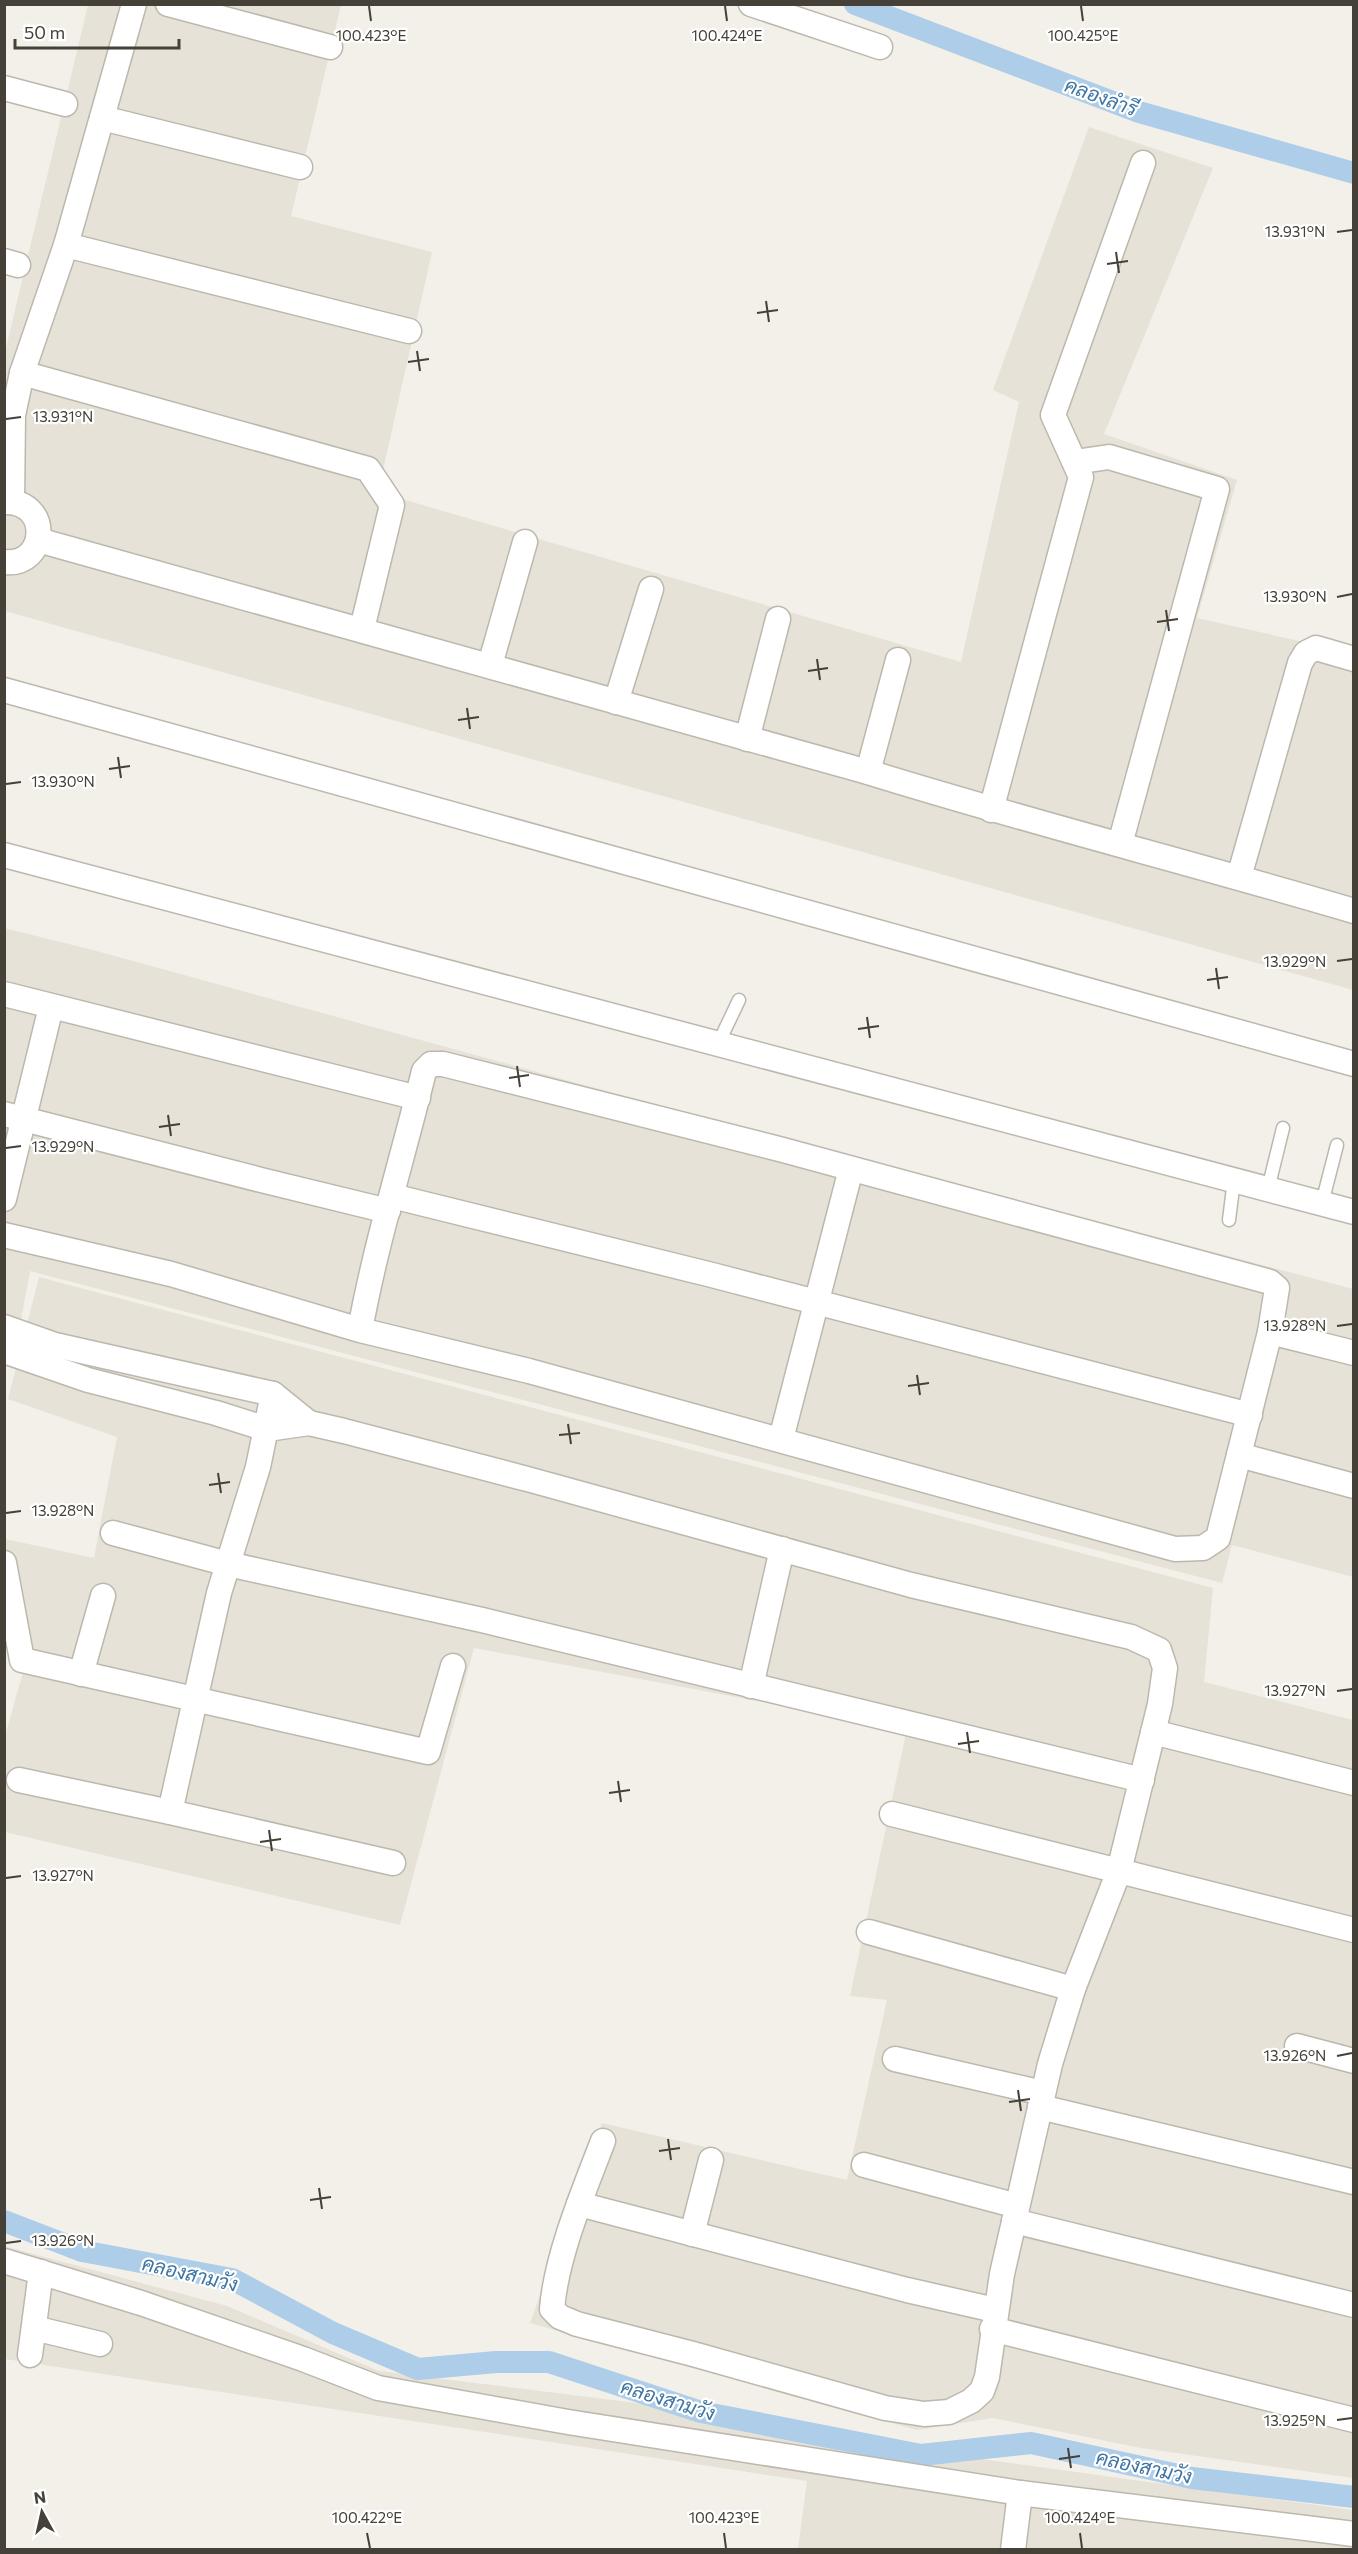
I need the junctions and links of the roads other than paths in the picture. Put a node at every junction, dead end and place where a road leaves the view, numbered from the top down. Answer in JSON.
{"nodes":[{"id":1,"x":134,"y":4,"type":"edge"},
{"id":2,"x":168,"y":4,"type":"edge"},
{"id":3,"x":751,"y":4,"type":"edge"},
{"id":4,"x":330,"y":46,"type":"dead end"},
{"id":5,"x":880,"y":47,"type":"dead end"},
{"id":6,"x":4,"y":88,"type":"edge"},
{"id":7,"x":65,"y":104,"type":"dead end"},
{"id":8,"x":102,"y":118,"type":"junction"},
{"id":9,"x":1143,"y":163,"type":"dead end"},
{"id":10,"x":300,"y":167,"type":"dead end"},
{"id":11,"x":66,"y":245,"type":"junction"},
{"id":12,"x":409,"y":331,"type":"dead end"},
{"id":13,"x":22,"y":373,"type":"junction"},
{"id":14,"x":1075,"y":462,"type":"junction"},
{"id":15,"x":8,"y":502,"type":"edge"},
{"id":16,"x":38,"y":540,"type":"junction"},
{"id":17,"x":525,"y":542,"type":"dead end"},
{"id":18,"x":4,"y":562,"type":"edge"},
{"id":19,"x":651,"y":589,"type":"dead end"},
{"id":20,"x":778,"y":619,"type":"dead end"},
{"id":21,"x":362,"y":629,"type":"junction"},
{"id":22,"x":1353,"y":659,"type":"edge"},
{"id":23,"x":898,"y":660,"type":"dead end"},
{"id":24,"x":490,"y":665,"type":"junction"},
{"id":25,"x":4,"y":690,"type":"edge"},
{"id":26,"x":616,"y":702,"type":"junction"},
{"id":27,"x":747,"y":739,"type":"junction"},
{"id":28,"x":868,"y":772,"type":"junction"},
{"id":29,"x":991,"y":810,"type":"junction"},
{"id":30,"x":1120,"y":844,"type":"junction"},
{"id":31,"x":4,"y":855,"type":"edge"},
{"id":32,"x":1239,"y":877,"type":"junction"},
{"id":33,"x":1353,"y":911,"type":"edge"},
{"id":34,"x":4,"y":994,"type":"edge"},
{"id":35,"x":739,"y":1000,"type":"dead end"},
{"id":36,"x":51,"y":1007,"type":"junction"},
{"id":37,"x":718,"y":1044,"type":"junction"},
{"id":38,"x":1353,"y":1064,"type":"edge"},
{"id":39,"x":418,"y":1098,"type":"junction"},
{"id":40,"x":14,"y":1116,"type":"edge"},
{"id":41,"x":1283,"y":1128,"type":"dead end"},
{"id":42,"x":1337,"y":1145,"type":"dead end"},
{"id":43,"x":851,"y":1169,"type":"junction"},
{"id":44,"x":1234,"y":1180,"type":"junction"},
{"id":45,"x":1268,"y":1189,"type":"junction"},
{"id":46,"x":4,"y":1200,"type":"edge"},
{"id":47,"x":390,"y":1203,"type":"junction"},
{"id":48,"x":1322,"y":1203,"type":"junction"},
{"id":49,"x":1353,"y":1212,"type":"edge"},
{"id":50,"x":1228,"y":1220,"type":"dead end"},
{"id":51,"x":5,"y":1234,"type":"edge"},
{"id":52,"x":816,"y":1303,"type":"junction"},
{"id":53,"x":4,"y":1326,"type":"edge"},
{"id":54,"x":360,"y":1330,"type":"junction"},
{"id":55,"x":1270,"y":1332,"type":"junction"},
{"id":56,"x":55,"y":1345,"type":"junction"},
{"id":57,"x":4,"y":1351,"type":"edge"},
{"id":58,"x":1353,"y":1353,"type":"edge"},
{"id":59,"x":52,"y":1368,"type":"junction"},
{"id":60,"x":273,"y":1394,"type":"junction"},
{"id":61,"x":1250,"y":1415,"type":"junction"},
{"id":62,"x":309,"y":1423,"type":"junction"},
{"id":63,"x":267,"y":1429,"type":"junction"},
{"id":64,"x":781,"y":1438,"type":"junction"},
{"id":65,"x":1239,"y":1455,"type":"junction"},
{"id":66,"x":1353,"y":1486,"type":"edge"},
{"id":67,"x":113,"y":1533,"type":"dead end"},
{"id":68,"x":782,"y":1549,"type":"junction"},
{"id":69,"x":4,"y":1563,"type":"edge"},
{"id":70,"x":228,"y":1564,"type":"junction"},
{"id":71,"x":103,"y":1596,"type":"dead end"},
{"id":72,"x":453,"y":1666,"type":"dead end"},
{"id":73,"x":81,"y":1674,"type":"junction"},
{"id":74,"x":751,"y":1686,"type":"junction"},
{"id":75,"x":196,"y":1700,"type":"junction"},
{"id":76,"x":1153,"y":1732,"type":"junction"},
{"id":77,"x":19,"y":1780,"type":"dead end"},
{"id":78,"x":1142,"y":1780,"type":"junction"},
{"id":79,"x":1353,"y":1782,"type":"edge"},
{"id":80,"x":170,"y":1812,"type":"junction"},
{"id":81,"x":892,"y":1814,"type":"dead end"},
{"id":82,"x":393,"y":1863,"type":"dead end"},
{"id":83,"x":1119,"y":1871,"type":"junction"},
{"id":84,"x":1353,"y":1930,"type":"edge"},
{"id":85,"x":869,"y":1932,"type":"dead end"},
{"id":86,"x":1073,"y":1989,"type":"junction"},
{"id":87,"x":1297,"y":2046,"type":"dead end"},
{"id":88,"x":895,"y":2059,"type":"dead end"},
{"id":89,"x":1353,"y":2061,"type":"edge"},
{"id":90,"x":1042,"y":2100,"type":"junction"},
{"id":91,"x":603,"y":2140,"type":"dead end"},
{"id":92,"x":711,"y":2160,"type":"dead end"},
{"id":93,"x":864,"y":2165,"type":"dead end"},
{"id":94,"x":1353,"y":2182,"type":"edge"},
{"id":95,"x":579,"y":2204,"type":"junction"},
{"id":96,"x":1016,"y":2213,"type":"junction"},
{"id":97,"x":692,"y":2234,"type":"junction"},
{"id":98,"x":4,"y":2261,"type":"edge"},
{"id":99,"x":41,"y":2272,"type":"junction"},
{"id":100,"x":1353,"y":2306,"type":"edge"},
{"id":101,"x":994,"y":2320,"type":"junction"},
{"id":102,"x":34,"y":2328,"type":"junction"},
{"id":103,"x":100,"y":2344,"type":"dead end"},
{"id":104,"x":30,"y":2355,"type":"dead end"},
{"id":105,"x":1353,"y":2420,"type":"edge"},
{"id":106,"x":1020,"y":2493,"type":"junction"},
{"id":107,"x":1353,"y":2534,"type":"edge"},
{"id":108,"x":1013,"y":2550,"type":"edge"}],
"edges":[{"from":1,"to":8,"type":"street"},
{"from":2,"to":4,"type":"street"},
{"from":3,"to":5,"type":"street"},
{"from":6,"to":7,"type":"street"},
{"from":8,"to":10,"type":"street"},
{"from":8,"to":11,"type":"street"},
{"from":9,"to":14,"type":"street"},
{"from":11,"to":12,"type":"street"},
{"from":11,"to":13,"type":"street"},
{"from":13,"to":15,"type":"street"},
{"from":13,"to":21,"type":"street"},
{"from":14,"to":29,"type":"street"},
{"from":14,"to":30,"type":"street"},
{"from":15,"to":16,"type":"street"},
{"from":16,"to":18,"type":"street"},
{"from":16,"to":21,"type":"street"},
{"from":17,"to":24,"type":"street"},
{"from":19,"to":26,"type":"street"},
{"from":20,"to":27,"type":"street"},
{"from":21,"to":24,"type":"street"},
{"from":22,"to":32,"type":"street"},
{"from":23,"to":28,"type":"street"},
{"from":24,"to":26,"type":"street"},
{"from":25,"to":38,"type":"street"},
{"from":26,"to":27,"type":"street"},
{"from":27,"to":28,"type":"street"},
{"from":28,"to":29,"type":"street"},
{"from":29,"to":30,"type":"street"},
{"from":30,"to":32,"type":"street"},
{"from":31,"to":37,"type":"street"},
{"from":32,"to":33,"type":"street"},
{"from":34,"to":36,"type":"street"},
{"from":35,"to":37,"type":"lane"},
{"from":36,"to":39,"type":"street"},
{"from":36,"to":40,"type":"street"},
{"from":37,"to":44,"type":"street"},
{"from":39,"to":43,"type":"street"},
{"from":39,"to":47,"type":"street"},
{"from":40,"to":46,"type":"street"},
{"from":40,"to":47,"type":"street"},
{"from":41,"to":45,"type":"lane"},
{"from":42,"to":48,"type":"lane"},
{"from":43,"to":52,"type":"street"},
{"from":43,"to":55,"type":"street"},
{"from":44,"to":45,"type":"street"},
{"from":44,"to":50,"type":"lane"},
{"from":45,"to":48,"type":"street"},
{"from":47,"to":52,"type":"street"},
{"from":47,"to":54,"type":"street"},
{"from":48,"to":49,"type":"street"},
{"from":51,"to":54,"type":"street"},
{"from":52,"to":61,"type":"street"},
{"from":52,"to":64,"type":"street"},
{"from":53,"to":56,"type":"street"},
{"from":54,"to":64,"type":"street"},
{"from":55,"to":58,"type":"street"},
{"from":55,"to":61,"type":"street"},
{"from":56,"to":59,"type":"street"},
{"from":56,"to":60,"type":"street"},
{"from":57,"to":59,"type":"street"},
{"from":59,"to":63,"type":"street"},
{"from":60,"to":62,"type":"street"},
{"from":60,"to":63,"type":"street"},
{"from":61,"to":65,"type":"street"},
{"from":62,"to":63,"type":"street"},
{"from":62,"to":68,"type":"street"},
{"from":63,"to":70,"type":"street"},
{"from":64,"to":65,"type":"street"},
{"from":65,"to":66,"type":"street"},
{"from":67,"to":70,"type":"street"},
{"from":68,"to":74,"type":"street"},
{"from":68,"to":76,"type":"street"},
{"from":69,"to":73,"type":"street"},
{"from":70,"to":74,"type":"street"},
{"from":70,"to":75,"type":"street"},
{"from":71,"to":73,"type":"street"},
{"from":72,"to":75,"type":"street"},
{"from":73,"to":75,"type":"street"},
{"from":74,"to":78,"type":"street"},
{"from":75,"to":80,"type":"street"},
{"from":76,"to":78,"type":"street"},
{"from":76,"to":79,"type":"street"},
{"from":77,"to":80,"type":"street"},
{"from":78,"to":83,"type":"street"},
{"from":80,"to":82,"type":"street"},
{"from":81,"to":83,"type":"street"},
{"from":83,"to":84,"type":"street"},
{"from":83,"to":86,"type":"street"},
{"from":85,"to":86,"type":"street"},
{"from":86,"to":90,"type":"street"},
{"from":87,"to":89,"type":"street"},
{"from":88,"to":90,"type":"street"},
{"from":90,"to":94,"type":"street"},
{"from":90,"to":96,"type":"street"},
{"from":91,"to":95,"type":"street"},
{"from":92,"to":97,"type":"street"},
{"from":93,"to":96,"type":"street"},
{"from":95,"to":97,"type":"street"},
{"from":95,"to":101,"type":"street"},
{"from":96,"to":100,"type":"street"},
{"from":96,"to":101,"type":"street"},
{"from":97,"to":101,"type":"street"},
{"from":98,"to":99,"type":"street"},
{"from":99,"to":102,"type":"street"},
{"from":99,"to":106,"type":"street"},
{"from":101,"to":105,"type":"street"},
{"from":102,"to":103,"type":"street"},
{"from":102,"to":104,"type":"street"},
{"from":106,"to":107,"type":"street"},
{"from":106,"to":108,"type":"street"}]}
